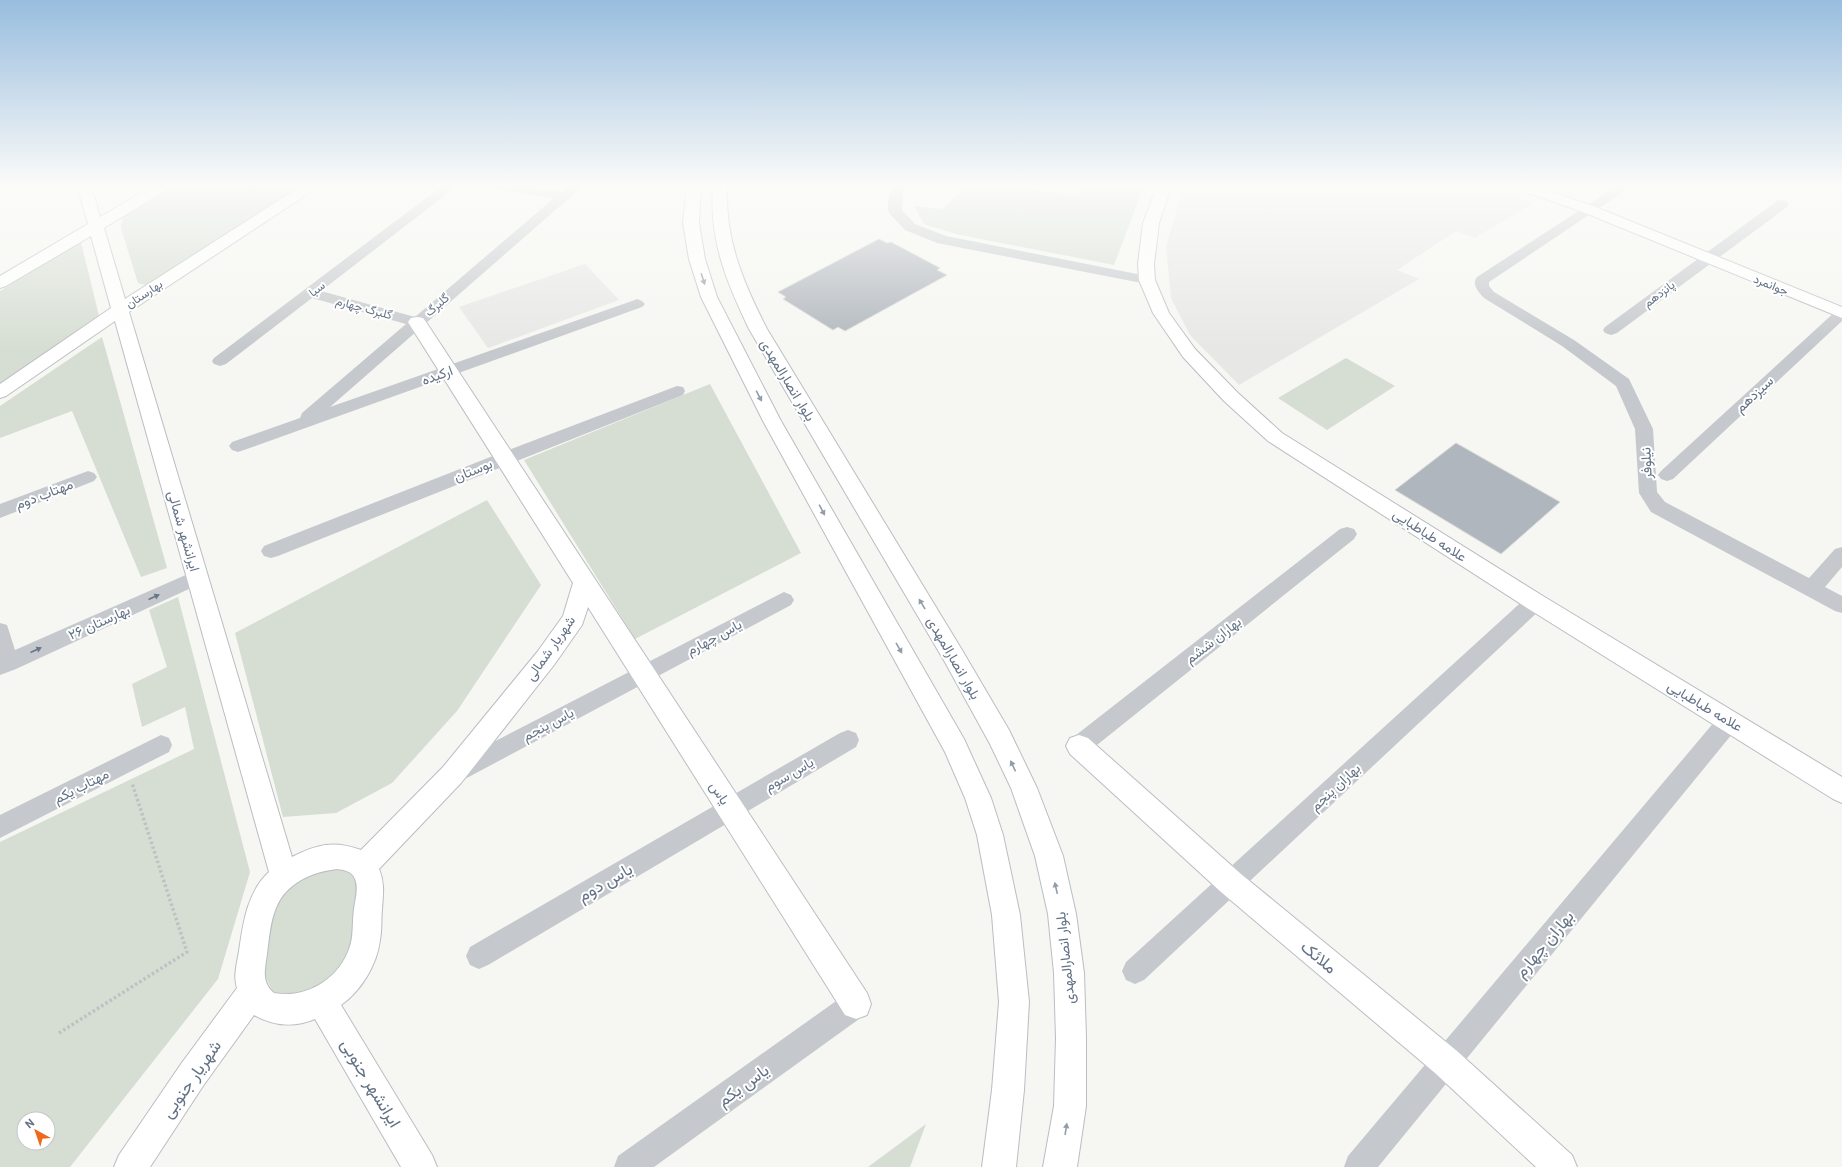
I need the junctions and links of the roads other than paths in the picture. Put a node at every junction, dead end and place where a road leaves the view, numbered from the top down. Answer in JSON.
{"nodes":[{"id":1,"x":72,"y":240,"type":"edge"},
{"id":2,"x":100,"y":240,"type":"edge"},
{"id":3,"x":227,"y":240,"type":"edge"},
{"id":4,"x":379,"y":240,"type":"edge"},
{"id":5,"x":512,"y":240,"type":"edge"},
{"id":6,"x":694,"y":240,"type":"edge"},
{"id":7,"x":723,"y":240,"type":"edge"},
{"id":8,"x":944,"y":240,"type":"edge"},
{"id":9,"x":1149,"y":240,"type":"edge"},
{"id":10,"x":1541,"y":240,"type":"edge"},
{"id":11,"x":1662,"y":240,"type":"edge"},
{"id":12,"x":1732,"y":240,"type":"edge"},
{"id":13,"x":1706,"y":259,"type":"junction"},
{"id":14,"x":1147,"y":280,"type":"junction"},
{"id":15,"x":0,"y":283,"type":"edge"},
{"id":16,"x":310,"y":293,"type":"junction"},
{"id":17,"x":637,"y":304,"type":"dead end"},
{"id":18,"x":120,"y":310,"type":"junction"},
{"id":19,"x":1842,"y":313,"type":"edge"},
{"id":20,"x":417,"y":322,"type":"junction"},
{"id":21,"x":1611,"y":330,"type":"dead end"},
{"id":22,"x":220,"y":361,"type":"dead end"},
{"id":23,"x":449,"y":371,"type":"junction"},
{"id":24,"x":677,"y":391,"type":"dead end"},
{"id":25,"x":0,"y":392,"type":"edge"},
{"id":26,"x":298,"y":425,"type":"junction"},
{"id":27,"x":238,"y":446,"type":"dead end"},
{"id":28,"x":504,"y":458,"type":"junction"},
{"id":29,"x":1667,"y":475,"type":"dead end"},
{"id":30,"x":88,"y":477,"type":"dead end"},
{"id":31,"x":0,"y":511,"type":"edge"},
{"id":32,"x":1347,"y":534,"type":"dead end"},
{"id":33,"x":271,"y":551,"type":"dead end"},
{"id":34,"x":1842,"y":554,"type":"edge"},
{"id":35,"x":197,"y":577,"type":"junction"},
{"id":36,"x":584,"y":582,"type":"junction"},
{"id":37,"x":1812,"y":589,"type":"junction"},
{"id":38,"x":784,"y":600,"type":"dead end"},
{"id":39,"x":1535,"y":602,"type":"junction"},
{"id":40,"x":1842,"y":605,"type":"edge"},
{"id":41,"x":0,"y":631,"type":"edge"},
{"id":42,"x":4,"y":664,"type":"edge"},
{"id":43,"x":644,"y":674,"type":"junction"},
{"id":44,"x":1729,"y":721,"type":"junction"},
{"id":45,"x":848,"y":740,"type":"dead end"},
{"id":46,"x":161,"y":745,"type":"dead end"},
{"id":47,"x":1078,"y":746,"type":"joint"},
{"id":48,"x":452,"y":775,"type":"junction"},
{"id":49,"x":1842,"y":791,"type":"edge"},
{"id":50,"x":731,"y":809,"type":"junction"},
{"id":51,"x":0,"y":827,"type":"edge"},
{"id":52,"x":362,"y":866,"type":"junction"},
{"id":53,"x":284,"y":877,"type":"junction"},
{"id":54,"x":1231,"y":883,"type":"junction"},
{"id":55,"x":479,"y":956,"type":"dead end"},
{"id":56,"x":1135,"y":971,"type":"dead end"},
{"id":57,"x":252,"y":992,"type":"junction"},
{"id":58,"x":321,"y":1000,"type":"junction"},
{"id":59,"x":856,"y":1004,"type":"joint"},
{"id":60,"x":1446,"y":1062,"type":"junction"},
{"id":61,"x":131,"y":1167,"type":"edge"},
{"id":62,"x":420,"y":1167,"type":"edge"},
{"id":63,"x":629,"y":1167,"type":"edge"},
{"id":64,"x":999,"y":1167,"type":"edge"},
{"id":65,"x":1060,"y":1167,"type":"edge"},
{"id":66,"x":1359,"y":1167,"type":"edge"},
{"id":67,"x":1560,"y":1167,"type":"edge"}],
"edges":[{"from":1,"to":15,"type":"street"},
{"from":2,"to":18,"type":"street","name":"ایرانشهر شمالی"},
{"from":3,"to":18,"type":"street","name":"بهارستان"},
{"from":4,"to":16,"type":"street","name":"سبا"},
{"from":5,"to":20,"type":"street","name":"گلبرگ"},
{"from":6,"to":64,"type":"street","one_way":true},
{"from":65,"to":7,"type":"street","name":"بلوار انصارالمهدی","one_way":true},
{"from":8,"to":14,"type":"street"},
{"from":9,"to":14,"type":"street","name":"علامه طباطبایی"},
{"from":10,"to":37,"type":"street","name":"نیلوفر"},
{"from":11,"to":13,"type":"street","name":"جوانمرد"},
{"from":12,"to":13,"type":"street","name":"پانزدهم"},
{"from":13,"to":19,"type":"street","name":"جوانمرد"},
{"from":13,"to":21,"type":"street","name":"پانزدهم"},
{"from":14,"to":39,"type":"street","name":"علامه طباطبایی"},
{"from":16,"to":20,"type":"street","name":"گلبرگ چهارم"},
{"from":16,"to":22,"type":"street","name":"سبا"},
{"from":17,"to":23,"type":"street","name":"ارکیده"},
{"from":18,"to":25,"type":"street","name":"بهارستان"},
{"from":18,"to":35,"type":"street","name":"ایرانشهر شمالی"},
{"from":19,"to":29,"type":"street","name":"سیزدهم"},
{"from":20,"to":23,"type":"street"},
{"from":20,"to":26,"type":"street","name":"گلبرگ"},
{"from":23,"to":26,"type":"street","name":"ارکیده"},
{"from":23,"to":28,"type":"street"},
{"from":24,"to":28,"type":"street","name":"بوستان"},
{"from":26,"to":27,"type":"street","name":"ارکیده"},
{"from":28,"to":33,"type":"street","name":"بوستان"},
{"from":28,"to":36,"type":"street"},
{"from":30,"to":31,"type":"street","name":"مهتاب دوم"},
{"from":32,"to":47,"type":"street","name":"بهاران ششم"},
{"from":34,"to":37,"type":"street"},
{"from":42,"to":35,"type":"street","name":"بهارستان ۲۶","one_way":true},
{"from":35,"to":53,"type":"street","name":"ایرانشهر شمالی"},
{"from":36,"to":43,"type":"street","name":"یاس"},
{"from":36,"to":48,"type":"street","name":"شهریار شمالی"},
{"from":37,"to":40,"type":"street","name":"نیلوفر"},
{"from":38,"to":43,"type":"street","name":"یاس چهارم"},
{"from":39,"to":44,"type":"street","name":"علامه طباطبایی"},
{"from":39,"to":54,"type":"street","name":"بهاران پنجم"},
{"from":41,"to":42,"type":"street"},
{"from":43,"to":48,"type":"street","name":"یاس پنجم"},
{"from":43,"to":50,"type":"street","name":"یاس"},
{"from":44,"to":49,"type":"street","name":"علامه طباطبایی"},
{"from":44,"to":60,"type":"street","name":"بهاران چهارم"},
{"from":45,"to":50,"type":"street","name":"یاس سوم"},
{"from":46,"to":51,"type":"street","name":"مهتاب یکم"},
{"from":47,"to":54,"type":"street","name":"ملائک"},
{"from":48,"to":52,"type":"street","name":"شهریار شمالی"},
{"from":50,"to":55,"type":"street","name":"یاس دوم"},
{"from":50,"to":59,"type":"street","name":"یاس"},
{"from":52,"to":53,"type":"street"},
{"from":52,"to":58,"type":"street"},
{"from":53,"to":57,"type":"street"},
{"from":54,"to":56,"type":"street","name":"بهاران پنجم"},
{"from":54,"to":60,"type":"street","name":"ملائک"},
{"from":57,"to":58,"type":"street"},
{"from":57,"to":61,"type":"street","name":"شهریار جنوبی"},
{"from":58,"to":62,"type":"street","name":"ایرانشهر جنوبی"},
{"from":59,"to":63,"type":"street","name":"یاس یکم"},
{"from":60,"to":66,"type":"street","name":"بهاران چهارم"},
{"from":60,"to":67,"type":"street","name":"ملائک"}]}
